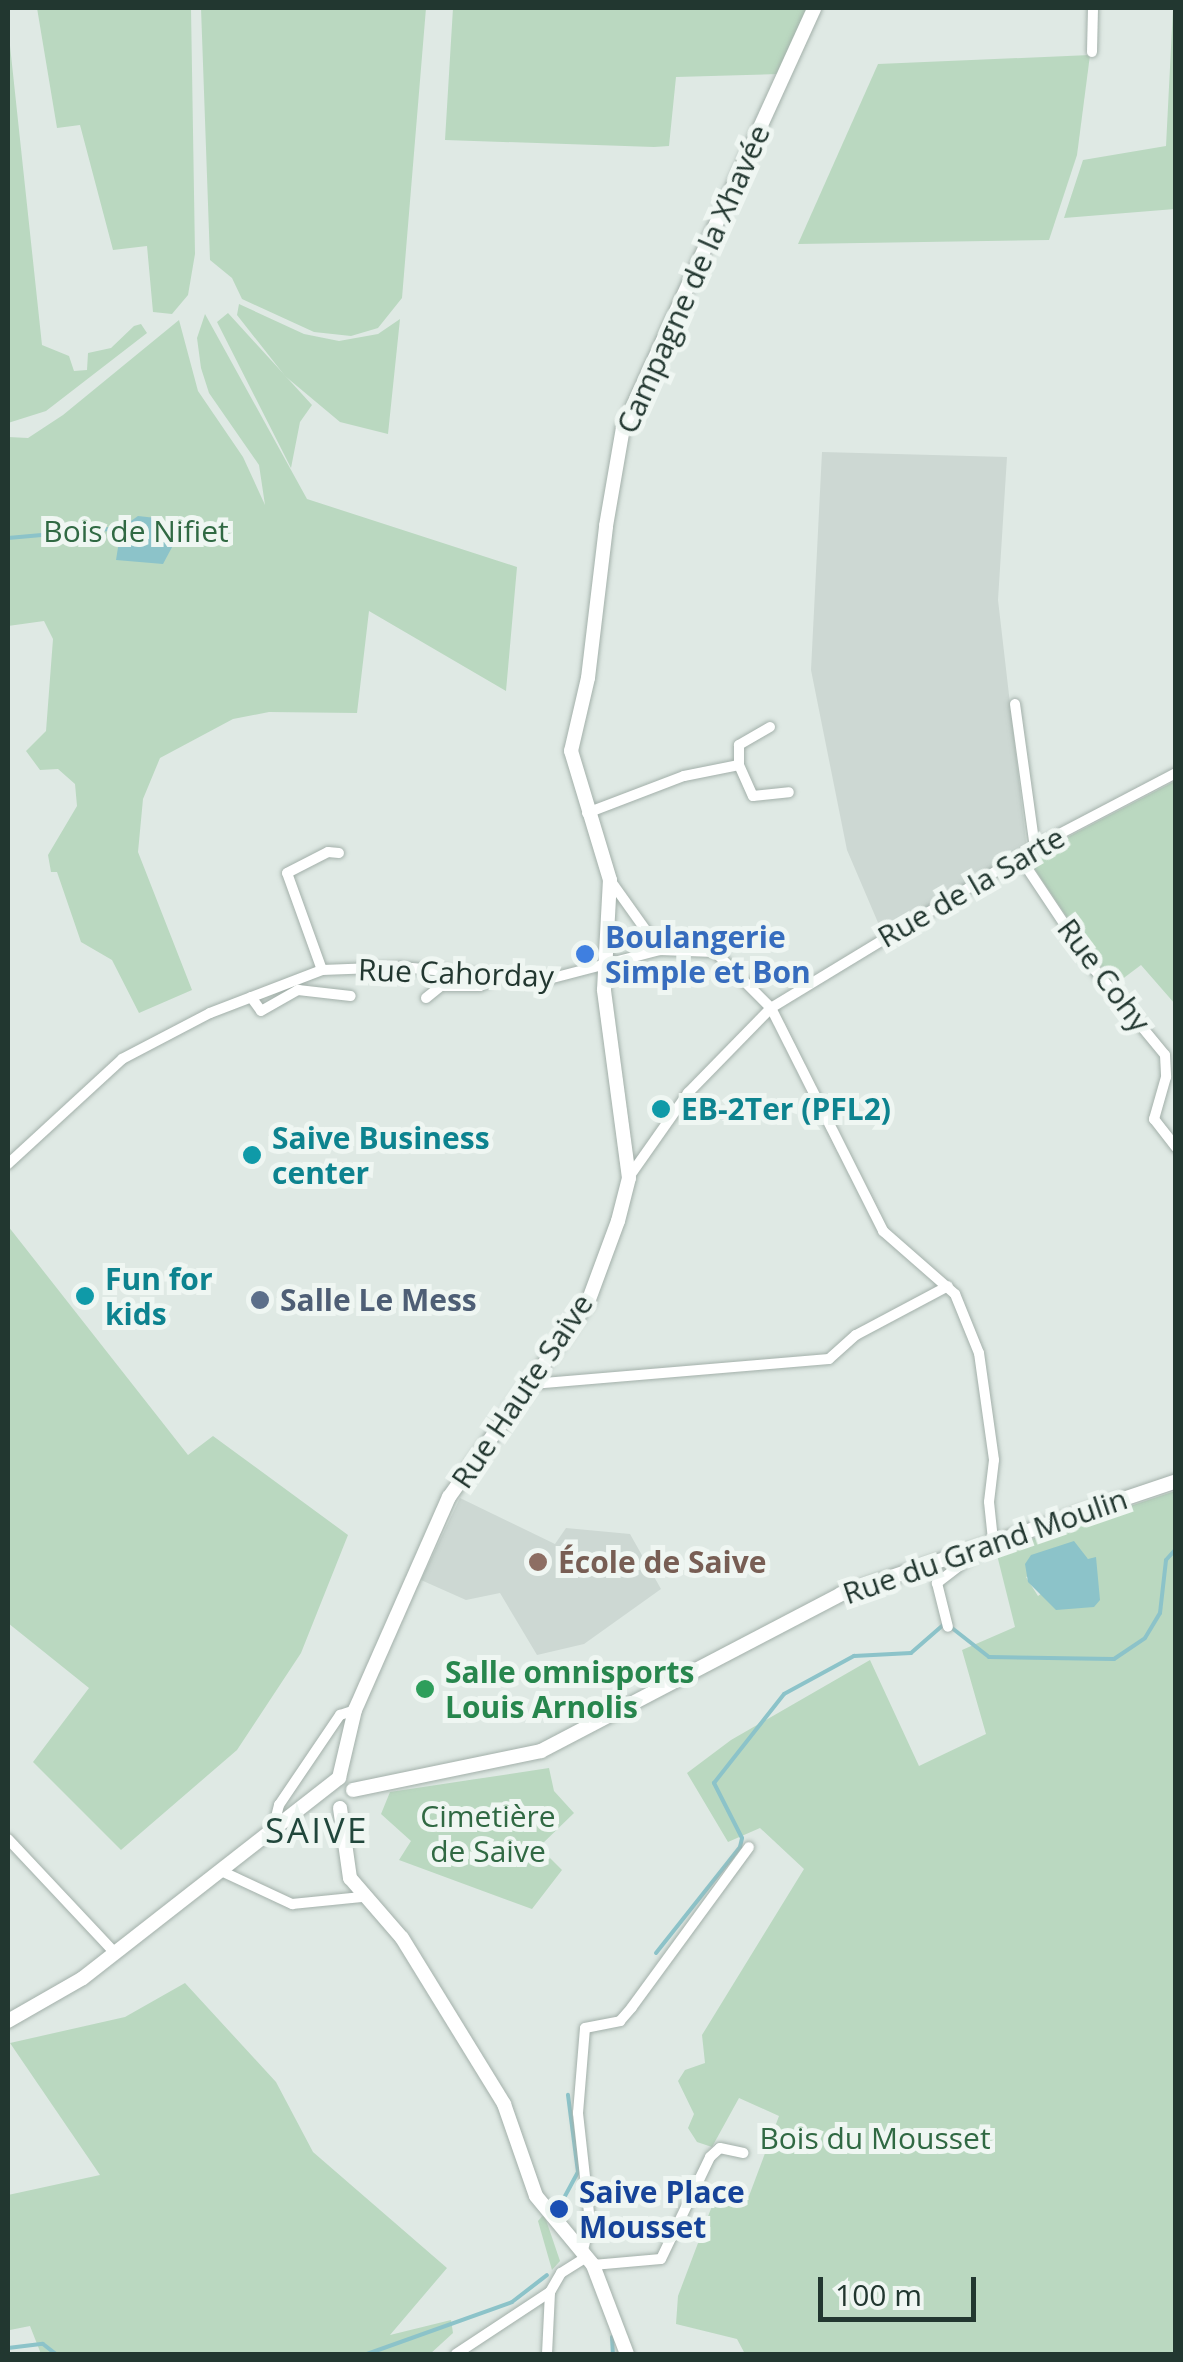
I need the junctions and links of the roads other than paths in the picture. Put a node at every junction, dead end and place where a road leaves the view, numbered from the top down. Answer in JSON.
{"nodes":[{"id":1,"x":814,"y":8,"type":"edge"},
{"id":2,"x":1093,"y":8,"type":"edge"},
{"id":3,"x":1092,"y":52,"type":"dead end"},
{"id":4,"x":588,"y":678,"type":"joint"},
{"id":5,"x":1015,"y":704,"type":"dead end"},
{"id":6,"x":770,"y":727,"type":"dead end"},
{"id":7,"x":739,"y":765,"type":"junction"},
{"id":8,"x":1176,"y":774,"type":"edge"},
{"id":9,"x":789,"y":792,"type":"dead end"},
{"id":10,"x":587,"y":813,"type":"junction"},
{"id":11,"x":1035,"y":848,"type":"junction"},
{"id":12,"x":338,"y":853,"type":"dead end"},
{"id":13,"x":1021,"y":859,"type":"junction"},
{"id":14,"x":610,"y":880,"type":"junction"},
{"id":15,"x":660,"y":950,"type":"junction"},
{"id":16,"x":322,"y":970,"type":"junction"},
{"id":17,"x":604,"y":970,"type":"junction"},
{"id":18,"x":501,"y":975,"type":"junction"},
{"id":19,"x":351,"y":996,"type":"dead end"},
{"id":20,"x":251,"y":998,"type":"junction"},
{"id":21,"x":426,"y":998,"type":"dead end"},
{"id":22,"x":772,"y":1008,"type":"junction"},
{"id":23,"x":1176,"y":1148,"type":"edge"},
{"id":24,"x":8,"y":1164,"type":"edge"},
{"id":25,"x":629,"y":1178,"type":"junction"},
{"id":26,"x":948,"y":1286,"type":"junction"},
{"id":27,"x":532,"y":1384,"type":"junction"},
{"id":28,"x":1176,"y":1481,"type":"edge"},
{"id":29,"x":993,"y":1540,"type":"junction"},
{"id":30,"x":947,"y":1624,"type":"dead end"},
{"id":31,"x":355,"y":1710,"type":"junction"},
{"id":32,"x":339,"y":1778,"type":"junction"},
{"id":33,"x":353,"y":1790,"type":"junction"},
{"id":34,"x":330,"y":1799,"type":"junction"},
{"id":35,"x":274,"y":1824,"type":"junction"},
{"id":36,"x":8,"y":1839,"type":"edge"},
{"id":37,"x":749,"y":1847,"type":"dead end"},
{"id":38,"x":219,"y":1870,"type":"junction"},
{"id":39,"x":362,"y":1897,"type":"junction"},
{"id":40,"x":114,"y":1953,"type":"junction"},
{"id":41,"x":8,"y":2020,"type":"edge"},
{"id":42,"x":743,"y":2152,"type":"dead end"},
{"id":43,"x":588,"y":2257,"type":"junction"},
{"id":44,"x":550,"y":2292,"type":"junction"},
{"id":45,"x":456,"y":2354,"type":"edge"},
{"id":46,"x":547,"y":2354,"type":"edge"},
{"id":47,"x":627,"y":2354,"type":"edge"}],
"edges":[{"from":1,"to":4,"type":"street","name":"Campagne de la Xhavée"},
{"from":2,"to":3,"type":"street"},
{"from":4,"to":10,"type":"street","name":"Rue Haute Saive"},
{"from":5,"to":11,"type":"street"},
{"from":6,"to":7,"type":"street"},
{"from":7,"to":9,"type":"street"},
{"from":7,"to":10,"type":"street"},
{"from":8,"to":11,"type":"street","name":"Rue de la Sarte"},
{"from":10,"to":14,"type":"street","name":"Rue Haute Saive"},
{"from":11,"to":13,"type":"street","name":"Rue de la Sarte"},
{"from":12,"to":16,"type":"street"},
{"from":13,"to":22,"type":"street","name":"Rue de la Sarte"},
{"from":13,"to":23,"type":"street","name":"Rue Cohy"},
{"from":14,"to":15,"type":"street","name":"Rue Haute Saive"},
{"from":14,"to":17,"type":"street","name":"Rue Haute Saive"},
{"from":15,"to":17,"type":"street"},
{"from":15,"to":22,"type":"street"},
{"from":16,"to":18,"type":"street","name":"Rue Cahorday"},
{"from":16,"to":20,"type":"street","name":"Rue Cahorday"},
{"from":17,"to":18,"type":"street","name":"Rue Cahorday"},
{"from":17,"to":25,"type":"street","name":"Rue Haute Saive"},
{"from":18,"to":21,"type":"street"},
{"from":19,"to":20,"type":"street"},
{"from":20,"to":24,"type":"street","name":"Rue Cahorday"},
{"from":22,"to":25,"type":"street","name":"Rue Haute Saive"},
{"from":22,"to":26,"type":"street"},
{"from":25,"to":27,"type":"street","name":"Rue Haute Saive"},
{"from":26,"to":27,"type":"street"},
{"from":26,"to":29,"type":"street"},
{"from":27,"to":31,"type":"street","name":"Rue Haute Saive"},
{"from":28,"to":29,"type":"street","name":"Rue du Grand Moulin"},
{"from":29,"to":30,"type":"street"},
{"from":29,"to":33,"type":"street","name":"Rue du Grand Moulin"},
{"from":31,"to":32,"type":"street","name":"Rue Haute Saive"},
{"from":31,"to":35,"type":"street"},
{"from":32,"to":33,"type":"street"},
{"from":32,"to":34,"type":"street"},
{"from":33,"to":34,"type":"street"},
{"from":34,"to":35,"type":"street"},
{"from":34,"to":39,"type":"street"},
{"from":35,"to":38,"type":"street"},
{"from":36,"to":40,"type":"street"},
{"from":37,"to":43,"type":"street"},
{"from":38,"to":39,"type":"street"},
{"from":38,"to":40,"type":"street"},
{"from":39,"to":43,"type":"street"},
{"from":40,"to":41,"type":"street"},
{"from":42,"to":43,"type":"street"},
{"from":43,"to":44,"type":"street"},
{"from":43,"to":47,"type":"street"},
{"from":44,"to":45,"type":"street"},
{"from":44,"to":46,"type":"street"}]}
